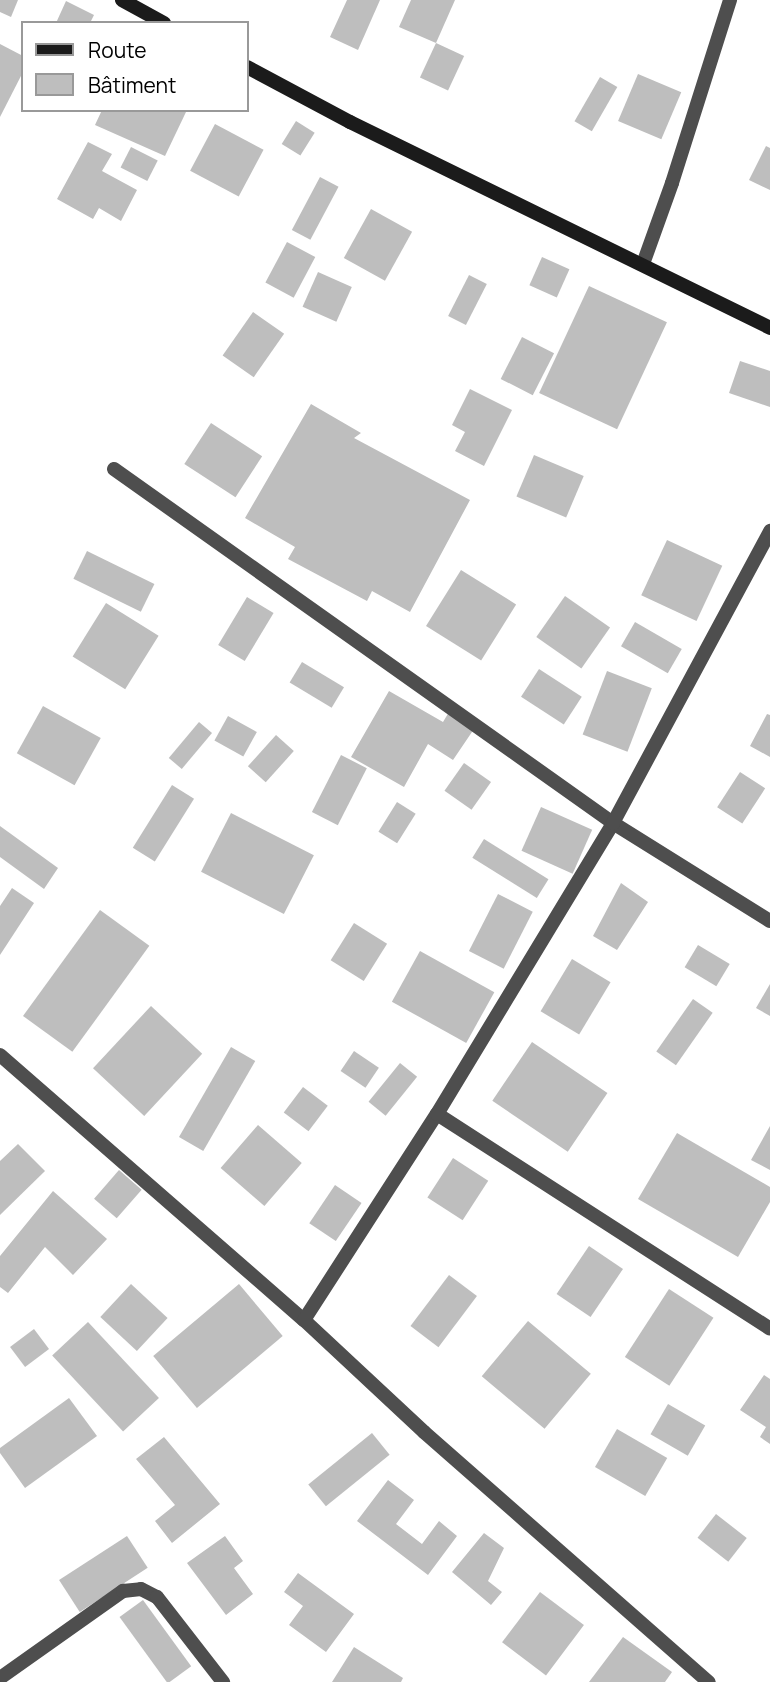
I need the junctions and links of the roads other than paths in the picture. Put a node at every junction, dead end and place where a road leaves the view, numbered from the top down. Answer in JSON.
{"nodes":[{"id":1,"x":122,"y":0,"type":"edge"},
{"id":2,"x":730,"y":0,"type":"edge"},
{"id":3,"x":160,"y":21,"type":"edge"},
{"id":4,"x":248,"y":68,"type":"edge"},
{"id":5,"x":643,"y":264,"type":"junction"},
{"id":6,"x":770,"y":328,"type":"edge"},
{"id":7,"x":114,"y":469,"type":"dead end"},
{"id":8,"x":770,"y":531,"type":"edge"},
{"id":9,"x":613,"y":823,"type":"junction"},
{"id":10,"x":770,"y":921,"type":"edge"},
{"id":11,"x":0,"y":1055,"type":"edge"},
{"id":12,"x":437,"y":1114,"type":"junction"},
{"id":13,"x":304,"y":1320,"type":"junction"},
{"id":14,"x":770,"y":1329,"type":"edge"},
{"id":15,"x":0,"y":1678,"type":"edge"},
{"id":16,"x":223,"y":1682,"type":"edge"},
{"id":17,"x":709,"y":1682,"type":"edge"}],
"edges":[{"from":1,"to":3,"type":"street"},
{"from":2,"to":5,"type":"street"},
{"from":4,"to":5,"type":"street"},
{"from":5,"to":6,"type":"street"},
{"from":7,"to":9,"type":"street"},
{"from":8,"to":9,"type":"street"},
{"from":9,"to":10,"type":"street"},
{"from":9,"to":12,"type":"street"},
{"from":11,"to":13,"type":"street"},
{"from":12,"to":13,"type":"street"},
{"from":12,"to":14,"type":"street"},
{"from":13,"to":17,"type":"street"},
{"from":15,"to":16,"type":"street"}]}
